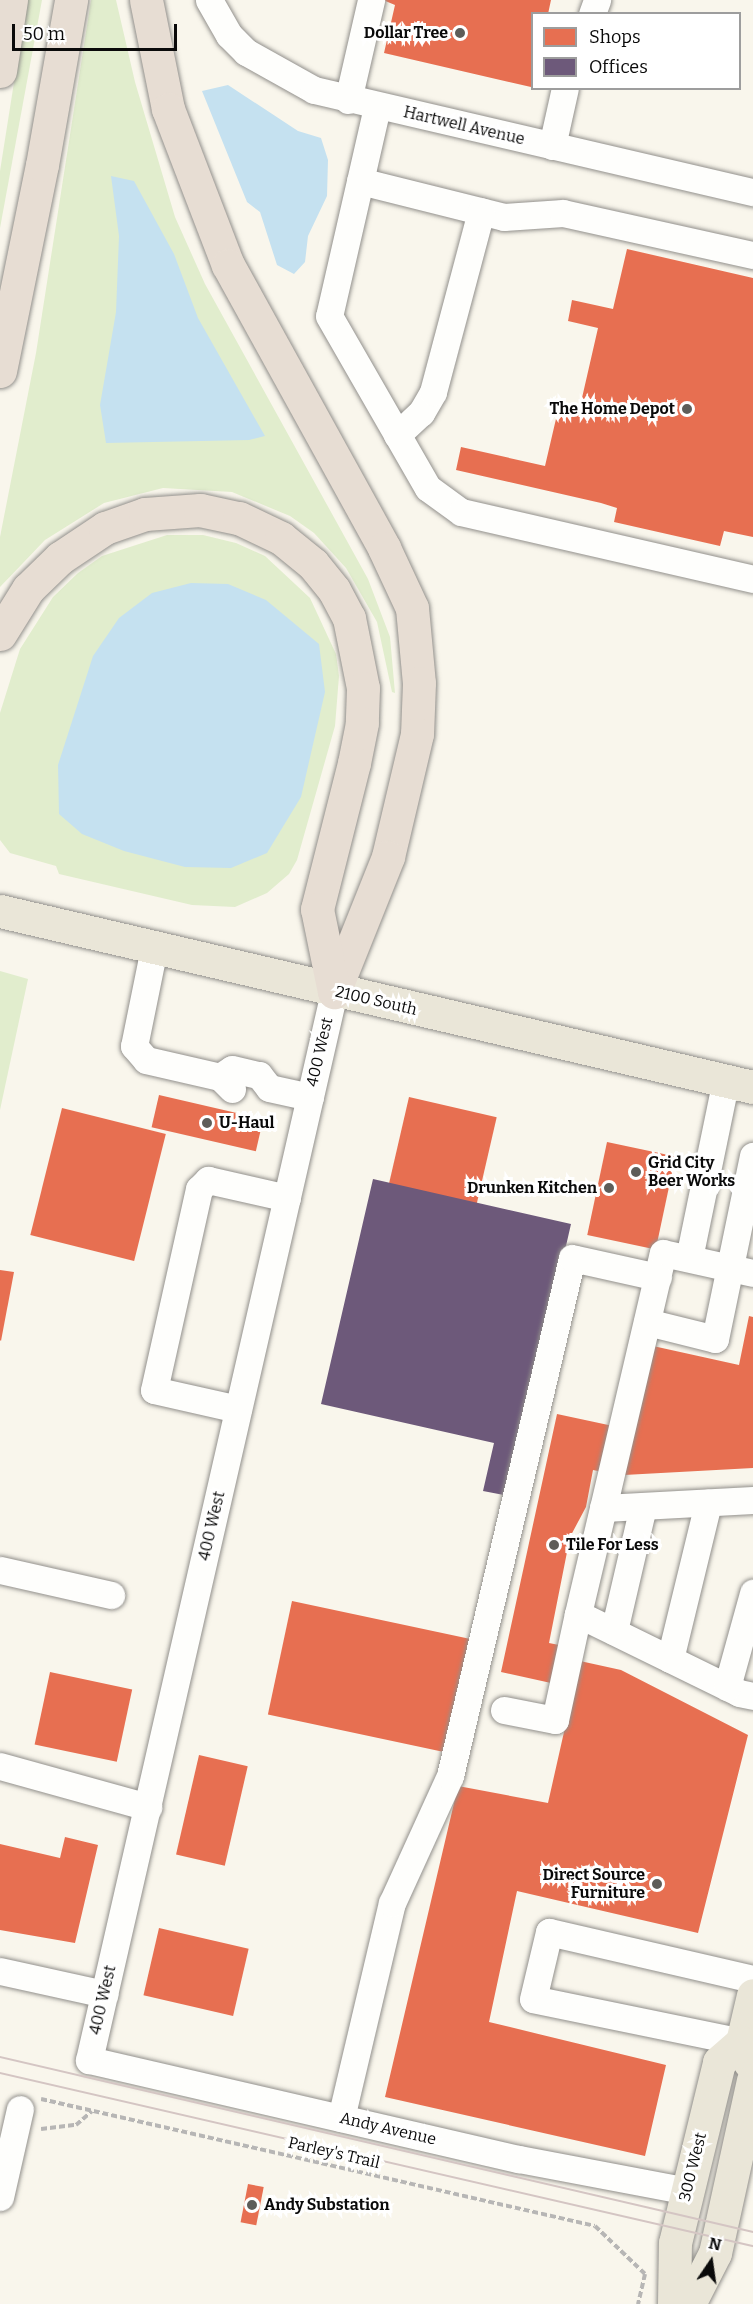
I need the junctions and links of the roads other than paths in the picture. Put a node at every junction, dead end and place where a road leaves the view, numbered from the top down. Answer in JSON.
{"nodes":[{"id":1,"x":11,"y":0,"type":"edge"},
{"id":2,"x":71,"y":0,"type":"edge"},
{"id":3,"x":146,"y":0,"type":"edge"},
{"id":4,"x":209,"y":0,"type":"edge"},
{"id":5,"x":371,"y":0,"type":"edge"},
{"id":6,"x":0,"y":71,"type":"edge"},
{"id":7,"x":565,"y":90,"type":"edge"},
{"id":8,"x":348,"y":100,"type":"junction"},
{"id":9,"x":377,"y":106,"type":"junction"},
{"id":10,"x":552,"y":146,"type":"junction"},
{"id":11,"x":360,"y":181,"type":"junction"},
{"id":12,"x":753,"y":192,"type":"edge"},
{"id":13,"x":481,"y":211,"type":"junction"},
{"id":14,"x":753,"y":255,"type":"edge"},
{"id":15,"x":0,"y":371,"type":"edge"},
{"id":16,"x":397,"y":435,"type":"junction"},
{"id":17,"x":753,"y":579,"type":"edge"},
{"id":18,"x":0,"y":634,"type":"edge"},
{"id":19,"x":0,"y":911,"type":"edge"},
{"id":20,"x":154,"y":948,"type":"junction"},
{"id":21,"x":334,"y":992,"type":"junction"},
{"id":22,"x":739,"y":1083,"type":"edge"},
{"id":23,"x":310,"y":1097,"type":"junction"},
{"id":24,"x":708,"y":1166,"type":"junction"},
{"id":25,"x":751,"y":1166,"type":"edge"},
{"id":26,"x":287,"y":1198,"type":"junction"},
{"id":27,"x":690,"y":1258,"type":"junction"},
{"id":28,"x":741,"y":1270,"type":"edge"},
{"id":29,"x":658,"y":1277,"type":"junction"},
{"id":30,"x":647,"y":1322,"type":"junction"},
{"id":31,"x":238,"y":1409,"type":"junction"},
{"id":32,"x":753,"y":1500,"type":"edge"},
{"id":33,"x":708,"y":1503,"type":"junction"},
{"id":34,"x":643,"y":1506,"type":"junction"},
{"id":35,"x":603,"y":1508,"type":"junction"},
{"id":36,"x":0,"y":1570,"type":"edge"},
{"id":37,"x":753,"y":1593,"type":"edge"},
{"id":38,"x":111,"y":1595,"type":"dead end"},
{"id":39,"x":578,"y":1614,"type":"junction"},
{"id":40,"x":614,"y":1631,"type":"junction"},
{"id":41,"x":670,"y":1659,"type":"junction"},
{"id":42,"x":727,"y":1687,"type":"junction"},
{"id":43,"x":753,"y":1696,"type":"edge"},
{"id":44,"x":504,"y":1710,"type":"dead end"},
{"id":45,"x":0,"y":1766,"type":"edge"},
{"id":46,"x":147,"y":1807,"type":"junction"},
{"id":47,"x":0,"y":1971,"type":"edge"},
{"id":48,"x":753,"y":1979,"type":"edge"},
{"id":49,"x":105,"y":1994,"type":"junction"},
{"id":50,"x":753,"y":1995,"type":"edge"},
{"id":51,"x":748,"y":2056,"type":"edge"},
{"id":52,"x":89,"y":2060,"type":"joint"},
{"id":53,"x":753,"y":2080,"type":"edge"},
{"id":54,"x":23,"y":2114,"type":"road end"},
{"id":55,"x":341,"y":2118,"type":"junction"},
{"id":56,"x":688,"y":2191,"type":"junction"},
{"id":57,"x":0,"y":2197,"type":"edge"},
{"id":58,"x":674,"y":2304,"type":"edge"},
{"id":59,"x":689,"y":2304,"type":"edge"}],
"edges":[{"from":1,"to":6,"type":"highway"},
{"from":2,"to":15,"type":"highway"},
{"from":3,"to":21,"type":"highway"},
{"from":4,"to":8,"type":"street","name":"Hartwell Avenue"},
{"from":5,"to":8,"type":"street"},
{"from":7,"to":10,"type":"street"},
{"from":8,"to":9,"type":"street","name":"Hartwell Avenue"},
{"from":9,"to":10,"type":"street","name":"Hartwell Avenue"},
{"from":9,"to":11,"type":"street"},
{"from":10,"to":12,"type":"street","name":"Hartwell Avenue"},
{"from":11,"to":13,"type":"street"},
{"from":11,"to":16,"type":"street"},
{"from":13,"to":14,"type":"street"},
{"from":13,"to":16,"type":"street"},
{"from":16,"to":17,"type":"street"},
{"from":18,"to":21,"type":"highway"},
{"from":19,"to":20,"type":"main road","name":"2100 South"},
{"from":20,"to":21,"type":"main road","name":"2100 South"},
{"from":20,"to":23,"type":"street"},
{"from":21,"to":22,"type":"main road","name":"2100 South"},
{"from":21,"to":23,"type":"street","name":"400 West"},
{"from":22,"to":24,"type":"street"},
{"from":23,"to":26,"type":"street","name":"400 West"},
{"from":24,"to":25,"type":"street"},
{"from":24,"to":27,"type":"street"},
{"from":25,"to":28,"type":"street"},
{"from":26,"to":31,"type":"street","name":"400 West"},
{"from":26,"to":31,"type":"street"},
{"from":27,"to":28,"type":"street"},
{"from":27,"to":29,"type":"street"},
{"from":28,"to":30,"type":"street"},
{"from":29,"to":30,"type":"street"},
{"from":29,"to":55,"type":"street"},
{"from":30,"to":35,"type":"street"},
{"from":31,"to":46,"type":"street","name":"400 West"},
{"from":32,"to":33,"type":"street"},
{"from":33,"to":34,"type":"street"},
{"from":33,"to":41,"type":"street"},
{"from":34,"to":35,"type":"street"},
{"from":34,"to":40,"type":"street"},
{"from":35,"to":39,"type":"street"},
{"from":36,"to":38,"type":"street"},
{"from":37,"to":42,"type":"street"},
{"from":39,"to":40,"type":"street"},
{"from":39,"to":44,"type":"street"},
{"from":40,"to":41,"type":"street"},
{"from":41,"to":42,"type":"street"},
{"from":42,"to":43,"type":"street"},
{"from":45,"to":46,"type":"street"},
{"from":46,"to":49,"type":"street","name":"400 West"},
{"from":47,"to":49,"type":"street"},
{"from":48,"to":51,"type":"street"},
{"from":49,"to":52,"type":"street","name":"400 West"},
{"from":50,"to":51,"type":"main road"},
{"from":51,"to":56,"type":"main road","name":"300 West"},
{"from":52,"to":55,"type":"street","name":"Andy Avenue"},
{"from":53,"to":59,"type":"main road"},
{"from":54,"to":57,"type":"street"},
{"from":55,"to":56,"type":"street","name":"Andy Avenue"},
{"from":56,"to":58,"type":"main road","name":"300 West"}]}
